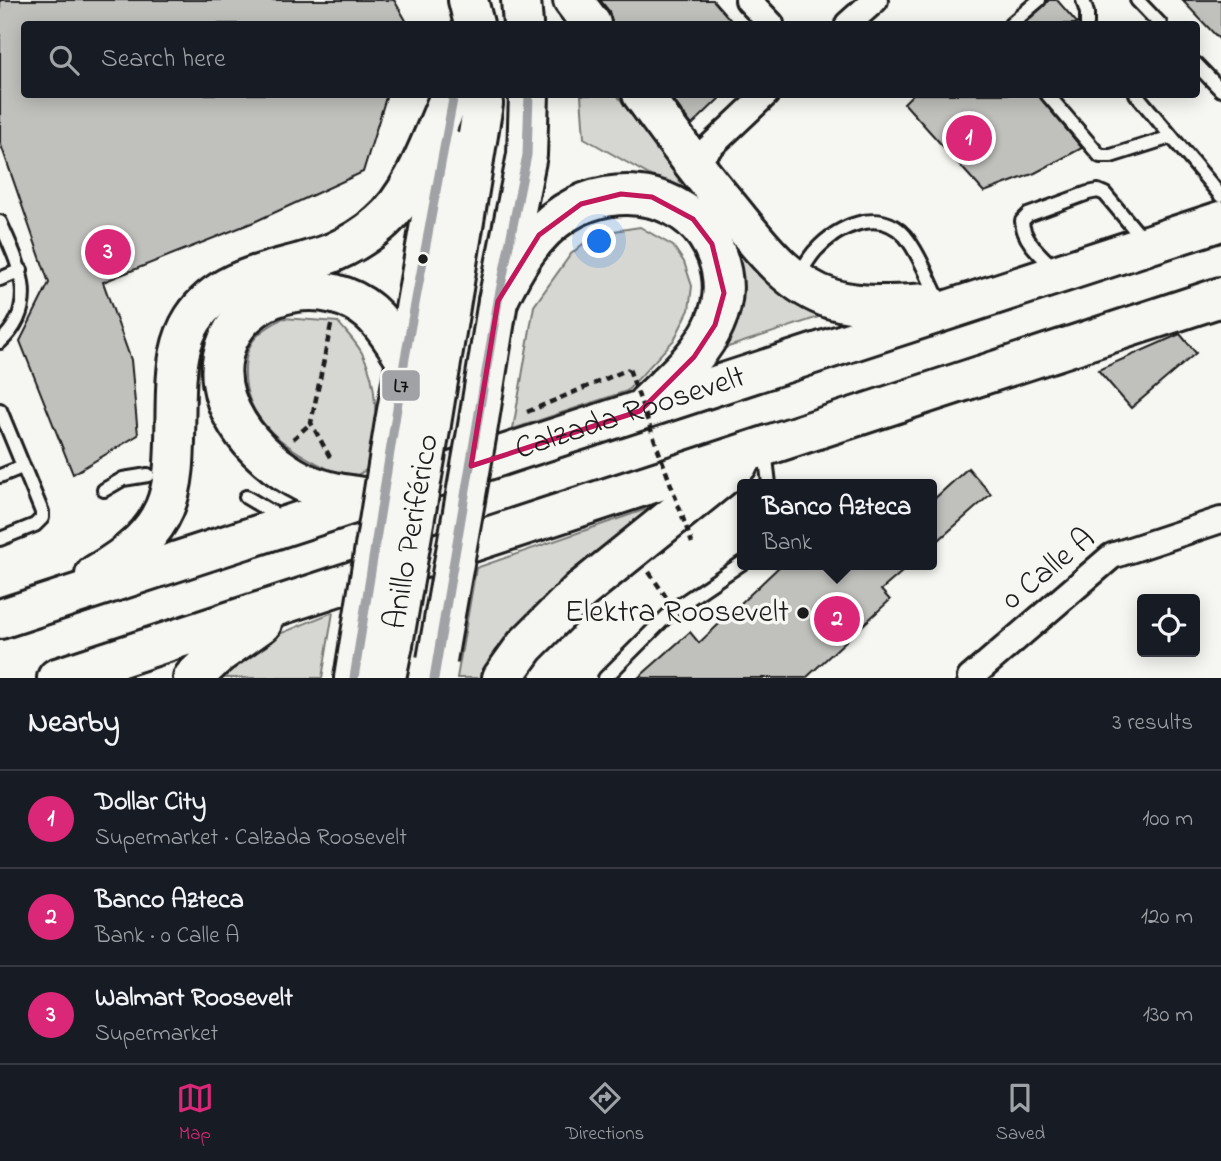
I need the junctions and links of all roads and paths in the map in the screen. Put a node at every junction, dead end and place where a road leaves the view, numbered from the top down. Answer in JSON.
{"nodes":[{"id":1,"x":466,"y":0,"type":"edge"},
{"id":2,"x":521,"y":0,"type":"edge"},
{"id":3,"x":573,"y":0,"type":"edge"},
{"id":4,"x":747,"y":0,"type":"edge"},
{"id":5,"x":875,"y":0,"type":"edge"},
{"id":6,"x":1039,"y":0,"type":"edge"},
{"id":7,"x":1083,"y":0,"type":"edge"},
{"id":8,"x":1137,"y":0,"type":"edge"},
{"id":9,"x":462,"y":21,"type":"edge"},
{"id":10,"x":473,"y":21,"type":"edge"},
{"id":11,"x":523,"y":21,"type":"edge"},
{"id":12,"x":589,"y":21,"type":"edge"},
{"id":13,"x":768,"y":21,"type":"edge"},
{"id":14,"x":851,"y":21,"type":"edge"},
{"id":15,"x":1015,"y":21,"type":"edge"},
{"id":16,"x":1087,"y":21,"type":"edge"},
{"id":17,"x":1157,"y":21,"type":"edge"},
{"id":18,"x":1200,"y":68,"type":"edge"},
{"id":19,"x":1221,"y":90,"type":"edge"},
{"id":20,"x":451,"y":98,"type":"edge"},
{"id":21,"x":452,"y":98,"type":"edge"},
{"id":22,"x":482,"y":98,"type":"edge"},
{"id":23,"x":529,"y":98,"type":"edge"},
{"id":24,"x":645,"y":98,"type":"edge"},
{"id":25,"x":762,"y":98,"type":"edge"},
{"id":26,"x":1050,"y":98,"type":"edge"},
{"id":27,"x":1139,"y":98,"type":"edge"},
{"id":28,"x":1171,"y":137,"type":"junction"},
{"id":29,"x":692,"y":164,"type":"junction"},
{"id":30,"x":1221,"y":196,"type":"edge"},
{"id":31,"x":1221,"y":221,"type":"edge"},
{"id":32,"x":0,"y":222,"type":"edge"},
{"id":33,"x":1147,"y":245,"type":"junction"},
{"id":34,"x":21,"y":270,"type":"junction"},
{"id":35,"x":1059,"y":274,"type":"junction"},
{"id":36,"x":0,"y":279,"type":"edge"},
{"id":37,"x":795,"y":280,"type":"junction"},
{"id":38,"x":337,"y":293,"type":"junction"},
{"id":39,"x":999,"y":293,"type":"junction"},
{"id":40,"x":1221,"y":297,"type":"edge"},
{"id":41,"x":498,"y":301,"type":"junction"},
{"id":42,"x":939,"y":302,"type":"junction"},
{"id":43,"x":0,"y":342,"type":"edge"},
{"id":44,"x":405,"y":358,"type":"junction"},
{"id":45,"x":567,"y":394,"type":"dead end"},
{"id":46,"x":640,"y":411,"type":"junction"},
{"id":47,"x":1,"y":416,"type":"edge"},
{"id":48,"x":413,"y":423,"type":"junction"},
{"id":49,"x":763,"y":460,"type":"edge"},
{"id":50,"x":22,"y":467,"type":"junction"},
{"id":51,"x":148,"y":475,"type":"dead end"},
{"id":52,"x":0,"y":476,"type":"edge"},
{"id":53,"x":104,"y":490,"type":"dead end"},
{"id":54,"x":246,"y":497,"type":"dead end"},
{"id":55,"x":362,"y":497,"type":"junction"},
{"id":56,"x":1221,"y":520,"type":"edge"},
{"id":57,"x":292,"y":525,"type":"junction"},
{"id":58,"x":0,"y":540,"type":"edge"},
{"id":59,"x":692,"y":543,"type":"dead end"},
{"id":60,"x":737,"y":567,"type":"edge"},
{"id":61,"x":648,"y":570,"type":"dead end"},
{"id":62,"x":335,"y":587,"type":"junction"},
{"id":63,"x":44,"y":605,"type":"junction"},
{"id":64,"x":674,"y":608,"type":"junction"},
{"id":65,"x":0,"y":619,"type":"edge"},
{"id":66,"x":373,"y":662,"type":"edge"},
{"id":67,"x":436,"y":669,"type":"edge"},
{"id":68,"x":57,"y":678,"type":"edge"},
{"id":69,"x":193,"y":678,"type":"edge"},
{"id":70,"x":502,"y":678,"type":"edge"},
{"id":71,"x":605,"y":678,"type":"edge"},
{"id":72,"x":970,"y":678,"type":"edge"}],
"edges":[{"from":1,"to":9,"type":"highway"},
{"from":1,"to":10,"type":"highway"},
{"from":2,"to":11,"type":"highway"},
{"from":3,"to":12,"type":"highway"},
{"from":4,"to":13,"type":"street"},
{"from":5,"to":14,"type":"street"},
{"from":6,"to":15,"type":"lane"},
{"from":7,"to":16,"type":"lane"},
{"from":8,"to":17,"type":"lane"},
{"from":18,"to":19,"type":"lane"},
{"from":20,"to":63,"type":"highway"},
{"from":21,"to":44,"type":"highway"},
{"from":22,"to":48,"type":"highway","name":"Anillo Periférico"},
{"from":23,"to":41,"type":"highway","name":"Anillo Periférico"},
{"from":24,"to":29,"type":"highway"},
{"from":25,"to":29,"type":"street"},
{"from":26,"to":28,"type":"lane"},
{"from":27,"to":28,"type":"lane"},
{"from":28,"to":30,"type":"lane"},
{"from":29,"to":37,"type":"highway"},
{"from":31,"to":33,"type":"highway","name":"Calzada Roosevelt"},
{"from":32,"to":34,"type":"lane"},
{"from":33,"to":35,"type":"highway","name":"Calzada Roosevelt"},
{"from":33,"to":35,"type":"lane"},
{"from":34,"to":36,"type":"lane"},
{"from":34,"to":43,"type":"lane"},
{"from":35,"to":39,"type":"highway","name":"Calzada Roosevelt"},
{"from":37,"to":42,"type":"highway"},
{"from":37,"to":42,"type":"lane"},
{"from":38,"to":44,"type":"highway"},
{"from":38,"to":55,"type":"path"},
{"from":38,"to":55,"type":"highway"},
{"from":39,"to":42,"type":"highway"},
{"from":39,"to":46,"type":"highway","name":"Calzada Roosevelt"},
{"from":40,"to":49,"type":"highway"},
{"from":41,"to":46,"type":"highway"},
{"from":41,"to":67,"type":"highway","name":"Anillo Periférico","bridge":true},
{"from":44,"to":48,"type":"highway"},
{"from":45,"to":59,"type":"path","bridge":true},
{"from":46,"to":55,"type":"highway","name":"Calzada Roosevelt"},
{"from":47,"to":50,"type":"lane"},
{"from":48,"to":66,"type":"highway","name":"Anillo Periférico","bridge":true},
{"from":49,"to":62,"type":"highway"},
{"from":49,"to":70,"type":"highway"},
{"from":50,"to":52,"type":"lane"},
{"from":50,"to":58,"type":"lane"},
{"from":51,"to":53,"type":"lane"},
{"from":54,"to":57,"type":"lane"},
{"from":55,"to":57,"type":"highway","name":"Calzada Roosevelt"},
{"from":56,"to":72,"type":"street","name":"0 Calle A"},
{"from":57,"to":63,"type":"highway","name":"Calzada Roosevelt"},
{"from":60,"to":64,"type":"lane"},
{"from":61,"to":64,"type":"path"},
{"from":62,"to":68,"type":"highway"},
{"from":62,"to":69,"type":"highway"},
{"from":63,"to":65,"type":"highway","name":"Calzada Roosevelt"},
{"from":64,"to":71,"type":"lane"}]}
